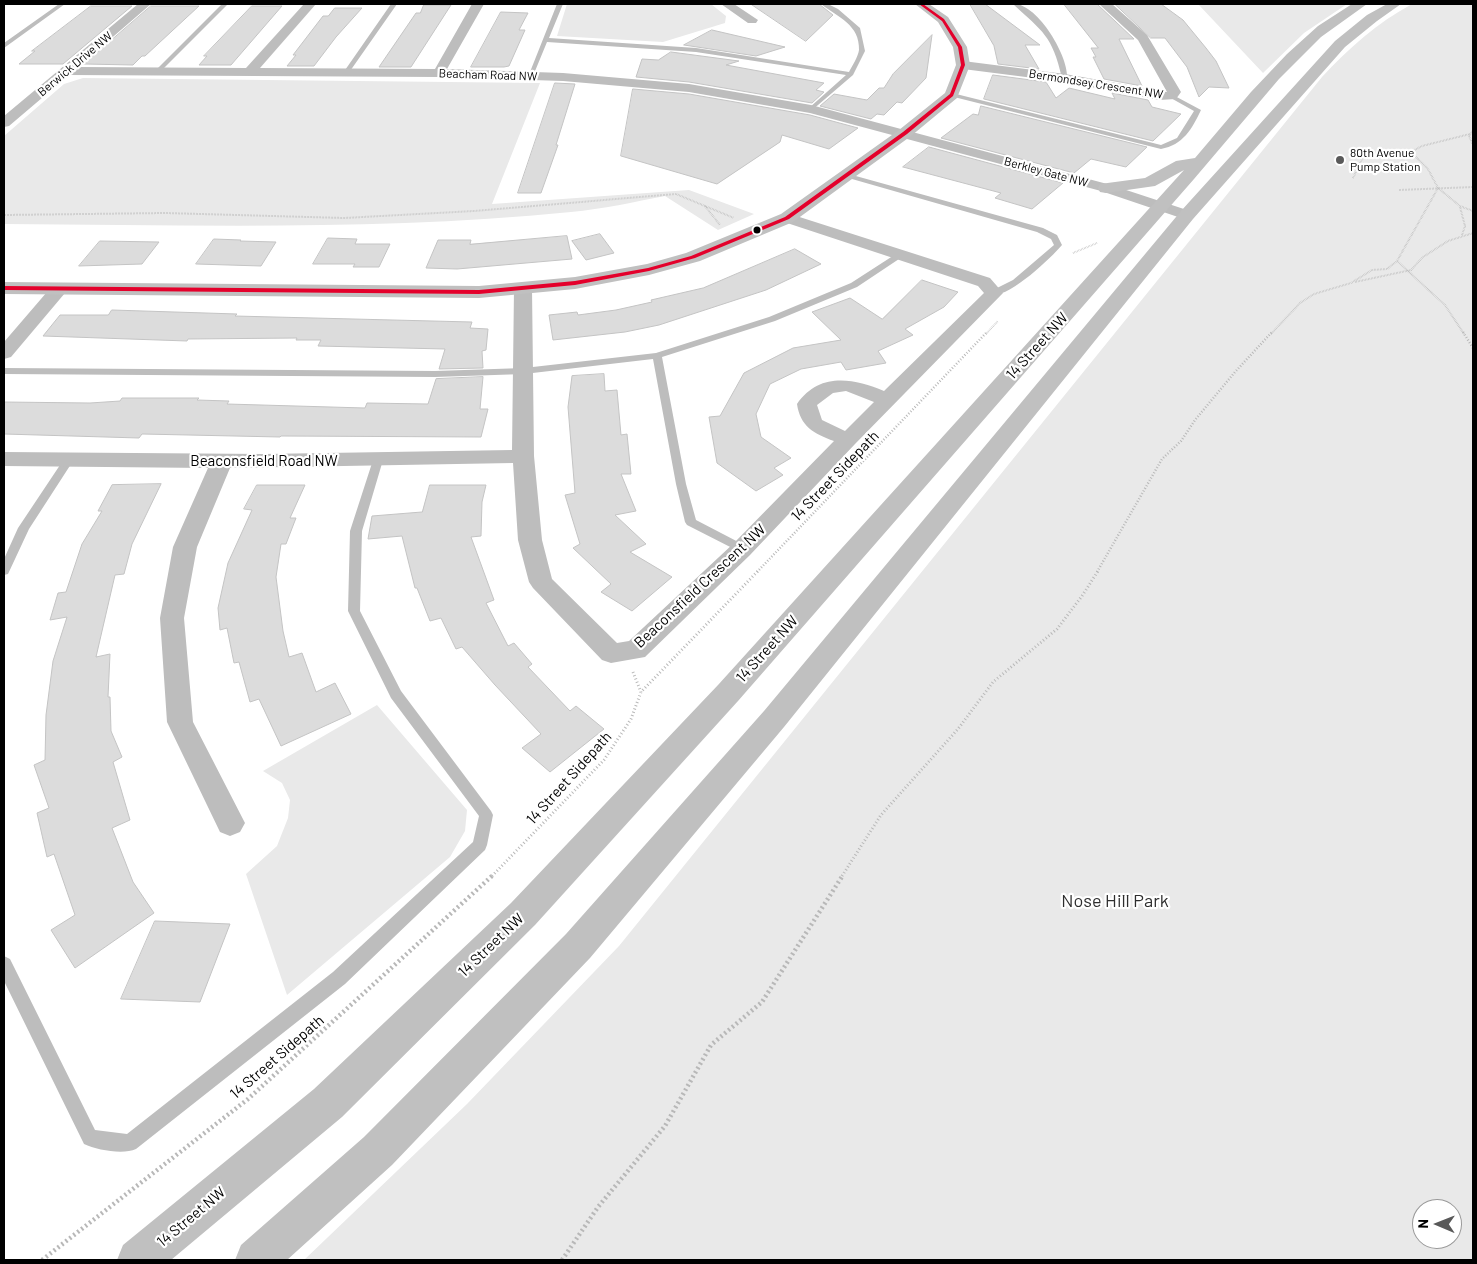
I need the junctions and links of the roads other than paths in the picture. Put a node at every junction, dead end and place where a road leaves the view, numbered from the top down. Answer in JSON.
{"nodes":[{"id":1,"x":62,"y":4,"type":"edge"},
{"id":2,"x":145,"y":4,"type":"edge"},
{"id":3,"x":225,"y":4,"type":"edge"},
{"id":4,"x":310,"y":4,"type":"edge"},
{"id":5,"x":394,"y":4,"type":"edge"},
{"id":6,"x":478,"y":4,"type":"edge"},
{"id":7,"x":560,"y":4,"type":"edge"},
{"id":8,"x":727,"y":4,"type":"edge"},
{"id":9,"x":824,"y":4,"type":"edge"},
{"id":10,"x":920,"y":4,"type":"edge"},
{"id":11,"x":1016,"y":4,"type":"edge"},
{"id":12,"x":1105,"y":4,"type":"edge"},
{"id":13,"x":1361,"y":4,"type":"edge"},
{"id":14,"x":1395,"y":4,"type":"edge"},
{"id":15,"x":752,"y":20,"type":"dead end"},
{"id":16,"x":547,"y":40,"type":"junction"},
{"id":17,"x":7,"y":41,"type":"edge"},
{"id":18,"x":4,"y":46,"type":"edge"},
{"id":19,"x":963,"y":65,"type":"junction"},
{"id":20,"x":66,"y":71,"type":"junction"},
{"id":21,"x":158,"y":72,"type":"junction"},
{"id":22,"x":250,"y":72,"type":"junction"},
{"id":23,"x":346,"y":73,"type":"junction"},
{"id":24,"x":439,"y":73,"type":"junction"},
{"id":25,"x":851,"y":74,"type":"junction"},
{"id":26,"x":530,"y":76,"type":"junction"},
{"id":27,"x":1065,"y":78,"type":"junction"},
{"id":28,"x":952,"y":95,"type":"junction"},
{"id":29,"x":1171,"y":96,"type":"junction"},
{"id":30,"x":811,"y":109,"type":"junction"},
{"id":31,"x":4,"y":123,"type":"edge"},
{"id":32,"x":905,"y":133,"type":"junction"},
{"id":33,"x":1202,"y":161,"type":"junction"},
{"id":34,"x":848,"y":175,"type":"junction"},
{"id":35,"x":1106,"y":188,"type":"junction"},
{"id":36,"x":1174,"y":211,"type":"junction"},
{"id":37,"x":787,"y":218,"type":"junction"},
{"id":38,"x":898,"y":255,"type":"junction"},
{"id":39,"x":4,"y":288,"type":"edge"},
{"id":40,"x":59,"y":288,"type":"junction"},
{"id":41,"x":523,"y":289,"type":"junction"},
{"id":42,"x":994,"y":293,"type":"junction"},
{"id":43,"x":4,"y":353,"type":"edge"},
{"id":44,"x":657,"y":356,"type":"junction"},
{"id":45,"x":4,"y":371,"type":"edge"},
{"id":46,"x":524,"y":371,"type":"junction"},
{"id":47,"x":888,"y":400,"type":"junction"},
{"id":48,"x":848,"y":439,"type":"junction"},
{"id":49,"x":523,"y":456,"type":"junction"},
{"id":50,"x":4,"y":459,"type":"edge"},
{"id":51,"x":378,"y":460,"type":"junction"},
{"id":52,"x":68,"y":461,"type":"junction"},
{"id":53,"x":222,"y":461,"type":"junction"},
{"id":54,"x":742,"y":549,"type":"junction"},
{"id":55,"x":4,"y":571,"type":"edge"},
{"id":56,"x":230,"y":823,"type":"dead end"},
{"id":57,"x":4,"y":964,"type":"edge"},
{"id":58,"x":138,"y":1260,"type":"edge"},
{"id":59,"x":256,"y":1260,"type":"edge"}],
"edges":[{"from":1,"to":17,"type":"lane"},
{"from":2,"to":20,"type":"street","name":"Berwick Drive NW"},
{"from":3,"to":21,"type":"lane"},
{"from":4,"to":22,"type":"street"},
{"from":5,"to":23,"type":"lane"},
{"from":6,"to":24,"type":"street"},
{"from":7,"to":16,"type":"lane"},
{"from":8,"to":15,"type":"street"},
{"from":9,"to":25,"type":"lane"},
{"from":10,"to":19,"type":"main road"},
{"from":11,"to":27,"type":"lane"},
{"from":12,"to":29,"type":"street","name":"Bermondsey Crescent NW"},
{"from":13,"to":33,"type":"main road","name":"14 Street NW"},
{"from":14,"to":36,"type":"main road","name":"14 Street NW"},
{"from":16,"to":25,"type":"lane"},
{"from":16,"to":26,"type":"lane"},
{"from":17,"to":18,"type":"lane"},
{"from":19,"to":27,"type":"street","name":"Bermondsey Crescent NW"},
{"from":19,"to":28,"type":"main road"},
{"from":20,"to":21,"type":"street","name":"Beacham Road NW"},
{"from":20,"to":31,"type":"street","name":"Berwick Drive NW"},
{"from":21,"to":22,"type":"street","name":"Beacham Road NW"},
{"from":22,"to":23,"type":"street","name":"Beacham Road NW"},
{"from":23,"to":24,"type":"street","name":"Beacham Road NW"},
{"from":24,"to":26,"type":"street","name":"Beacham Road NW"},
{"from":25,"to":30,"type":"lane"},
{"from":26,"to":30,"type":"street","name":"Beacham Road NW"},
{"from":27,"to":29,"type":"street","name":"Bermondsey Crescent NW"},
{"from":28,"to":29,"type":"lane"},
{"from":28,"to":32,"type":"main road"},
{"from":30,"to":32,"type":"street","name":"Beacham Road NW"},
{"from":32,"to":34,"type":"main road"},
{"from":32,"to":35,"type":"street","name":"Berkley Gate NW"},
{"from":33,"to":35,"type":"main road"},
{"from":33,"to":36,"type":"main road","name":"14 Street NW"},
{"from":34,"to":37,"type":"main road"},
{"from":34,"to":42,"type":"lane"},
{"from":35,"to":36,"type":"street","name":"Berkley Gate NW"},
{"from":36,"to":58,"type":"main road","name":"14 Street NW"},
{"from":36,"to":59,"type":"main road","name":"14 Street NW"},
{"from":37,"to":38,"type":"street"},
{"from":37,"to":41,"type":"main road"},
{"from":38,"to":42,"type":"street"},
{"from":38,"to":44,"type":"lane"},
{"from":39,"to":40,"type":"main road"},
{"from":40,"to":41,"type":"main road"},
{"from":40,"to":43,"type":"street"},
{"from":41,"to":46,"type":"street","name":"Beaconsfield Crescent NW"},
{"from":42,"to":47,"type":"street","name":"Beaconsfield Crescent NW"},
{"from":44,"to":46,"type":"lane"},
{"from":44,"to":54,"type":"lane"},
{"from":45,"to":46,"type":"lane"},
{"from":46,"to":49,"type":"street","name":"Beaconsfield Crescent NW"},
{"from":47,"to":48,"type":"street","name":"Beaconsfield Crescent NW"},
{"from":47,"to":48,"type":"street"},
{"from":48,"to":54,"type":"street","name":"Beaconsfield Crescent NW"},
{"from":49,"to":51,"type":"street","name":"Beaconsfield Road NW"},
{"from":49,"to":54,"type":"street","name":"Beaconsfield Crescent NW"},
{"from":50,"to":52,"type":"street","name":"Beaconsfield Road NW"},
{"from":51,"to":53,"type":"street","name":"Beaconsfield Road NW"},
{"from":51,"to":57,"type":"lane"},
{"from":52,"to":53,"type":"street","name":"Beaconsfield Road NW"},
{"from":52,"to":55,"type":"lane"},
{"from":53,"to":56,"type":"street"}]}
